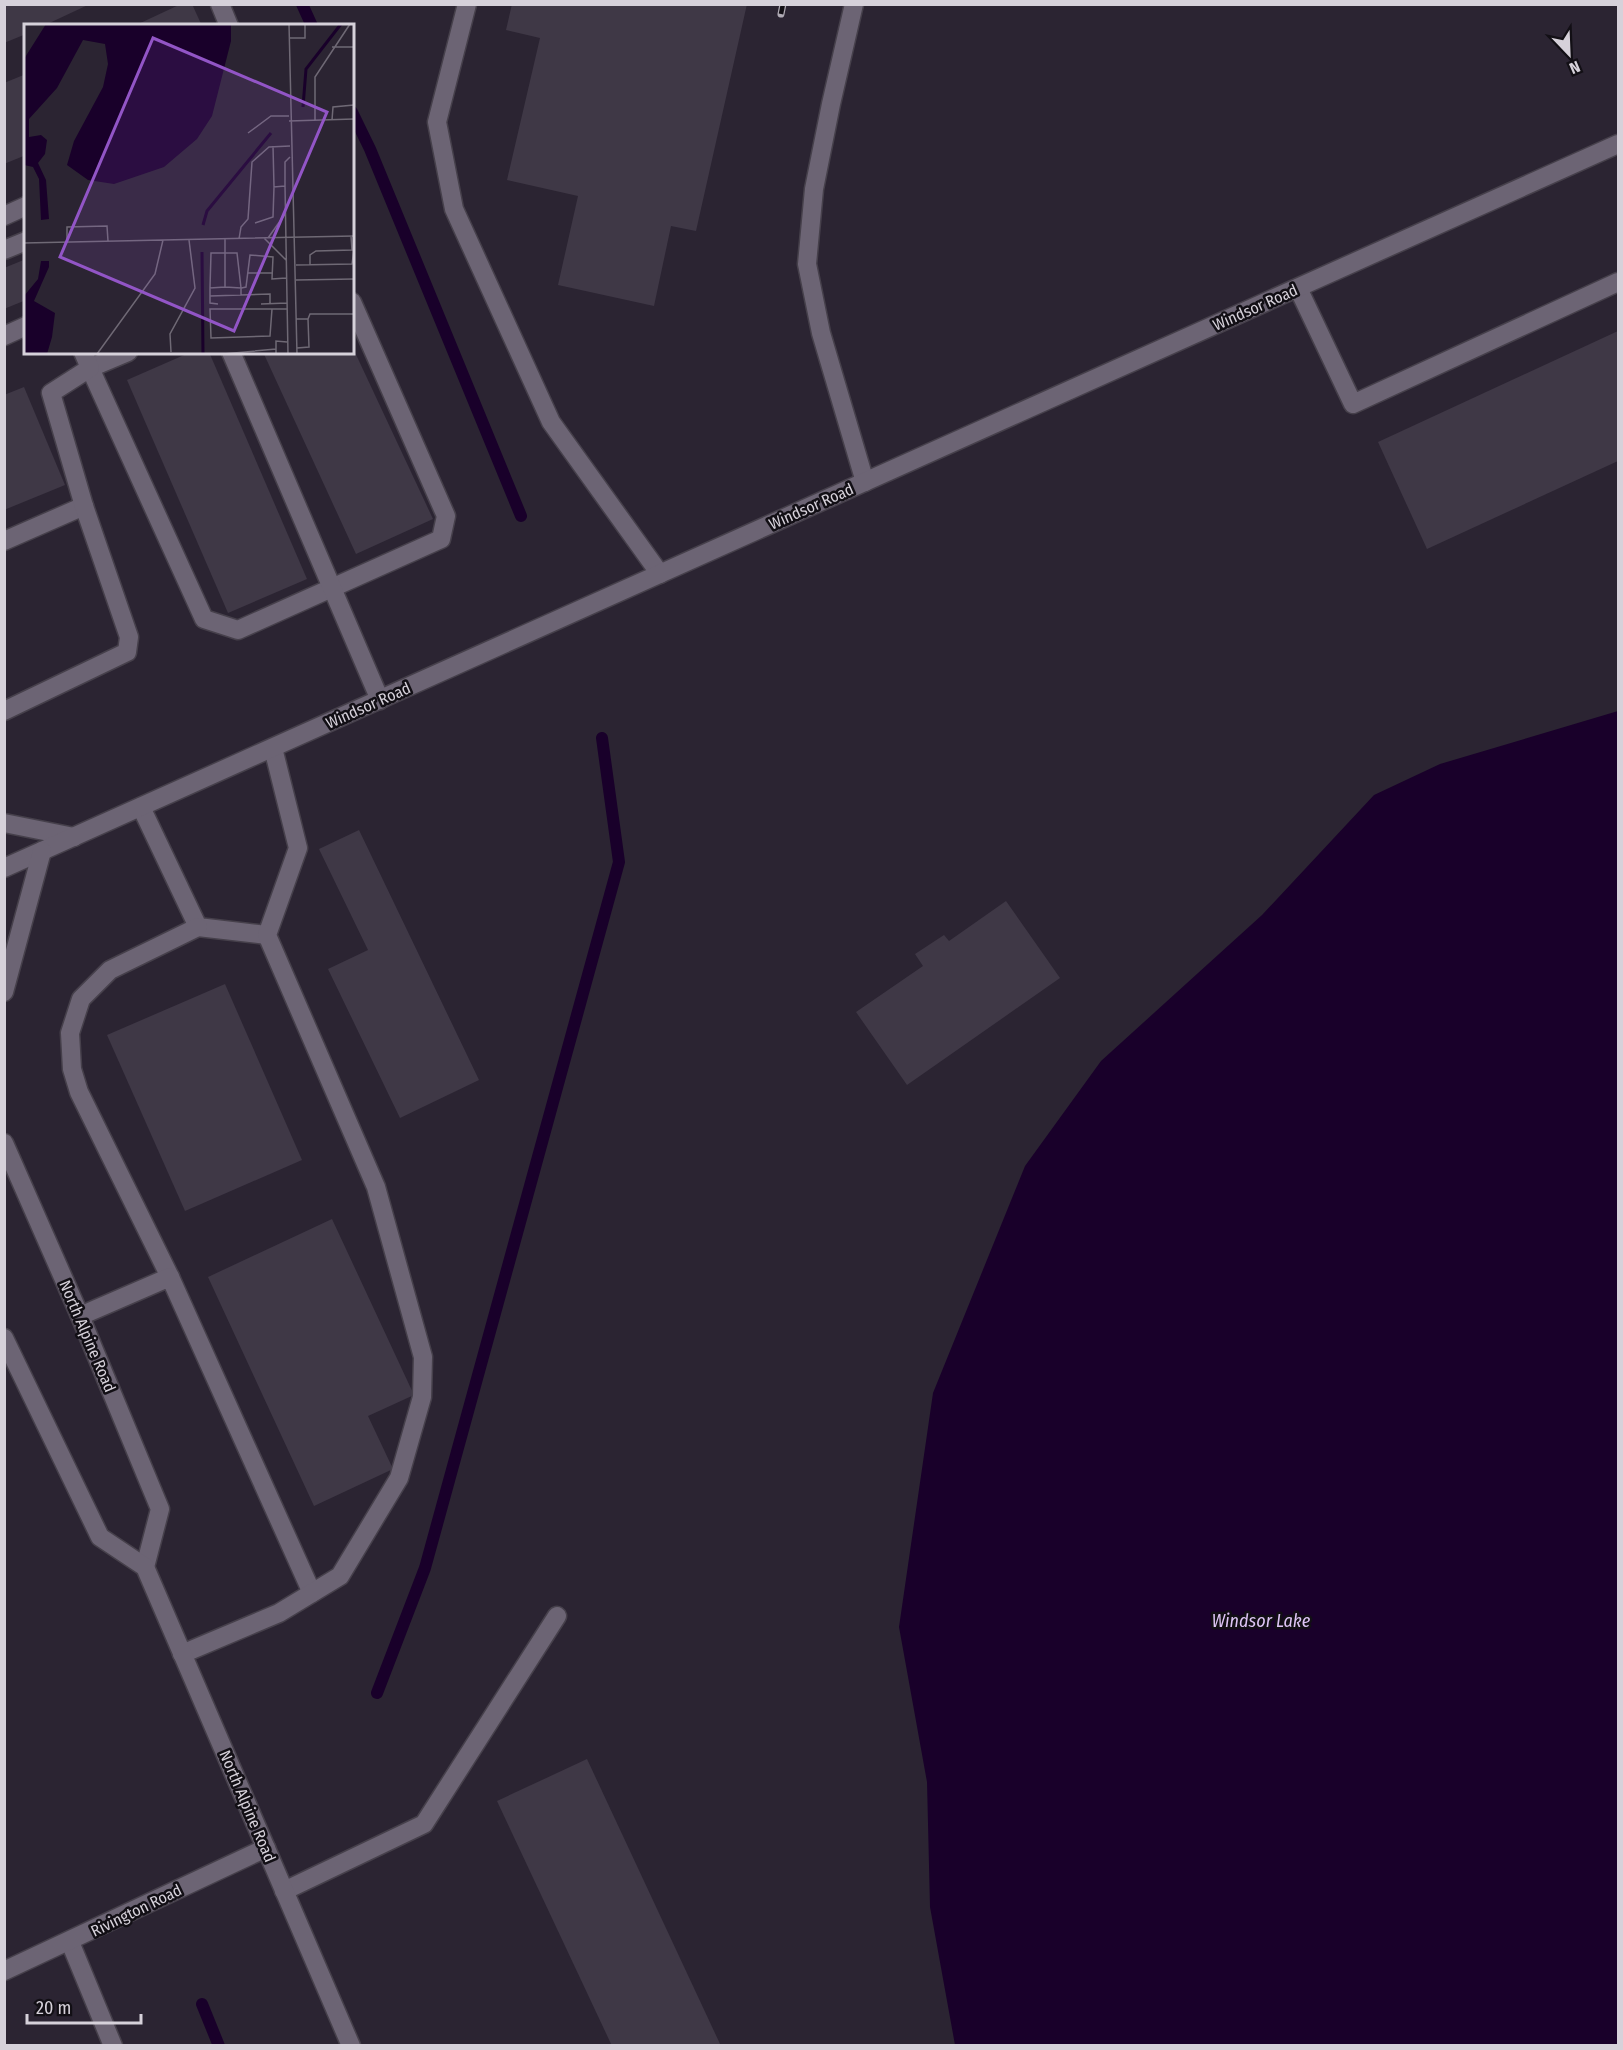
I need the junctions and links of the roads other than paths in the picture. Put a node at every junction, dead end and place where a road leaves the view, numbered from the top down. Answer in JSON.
{"nodes":[{"id":1,"x":220,"y":4,"type":"edge"},
{"id":2,"x":466,"y":4,"type":"edge"},
{"id":3,"x":854,"y":4,"type":"edge"},
{"id":4,"x":228,"y":24,"type":"edge"},
{"id":5,"x":1618,"y":145,"type":"edge"},
{"id":6,"x":24,"y":207,"type":"edge"},
{"id":7,"x":4,"y":216,"type":"edge"},
{"id":8,"x":24,"y":242,"type":"edge"},
{"id":9,"x":4,"y":250,"type":"edge"},
{"id":10,"x":1618,"y":282,"type":"edge"},
{"id":11,"x":1298,"y":288,"type":"junction"},
{"id":12,"x":354,"y":307,"type":"edge"},
{"id":13,"x":24,"y":327,"type":"edge"},
{"id":14,"x":4,"y":336,"type":"edge"},
{"id":15,"x":118,"y":354,"type":"edge"},
{"id":16,"x":232,"y":354,"type":"edge"},
{"id":17,"x":86,"y":360,"type":"edge"},
{"id":18,"x":865,"y":482,"type":"junction"},
{"id":19,"x":84,"y":506,"type":"junction"},
{"id":20,"x":4,"y":541,"type":"edge"},
{"id":21,"x":660,"y":574,"type":"junction"},
{"id":22,"x":332,"y":587,"type":"junction"},
{"id":23,"x":380,"y":700,"type":"junction"},
{"id":24,"x":4,"y":711,"type":"edge"},
{"id":25,"x":273,"y":748,"type":"junction"},
{"id":26,"x":141,"y":807,"type":"junction"},
{"id":27,"x":4,"y":823,"type":"edge"},
{"id":28,"x":74,"y":837,"type":"junction"},
{"id":29,"x":42,"y":851,"type":"junction"},
{"id":30,"x":4,"y":868,"type":"edge"},
{"id":31,"x":198,"y":927,"type":"junction"},
{"id":32,"x":267,"y":935,"type":"junction"},
{"id":33,"x":4,"y":992,"type":"edge"},
{"id":34,"x":4,"y":1143,"type":"edge"},
{"id":35,"x":170,"y":1277,"type":"junction"},
{"id":36,"x":80,"y":1316,"type":"junction"},
{"id":37,"x":4,"y":1338,"type":"edge"},
{"id":38,"x":145,"y":1567,"type":"junction"},
{"id":39,"x":312,"y":1593,"type":"junction"},
{"id":40,"x":557,"y":1616,"type":"dead end"},
{"id":41,"x":182,"y":1654,"type":"junction"},
{"id":42,"x":266,"y":1848,"type":"junction"},
{"id":43,"x":284,"y":1891,"type":"junction"},
{"id":44,"x":70,"y":1942,"type":"junction"},
{"id":45,"x":4,"y":1971,"type":"edge"},
{"id":46,"x":113,"y":2046,"type":"edge"},
{"id":47,"x":351,"y":2046,"type":"edge"}],
"edges":[{"from":1,"to":4,"type":"street"},
{"from":2,"to":21,"type":"street"},
{"from":3,"to":18,"type":"street"},
{"from":5,"to":11,"type":"street","name":"Windsor Road"},
{"from":6,"to":7,"type":"street"},
{"from":8,"to":9,"type":"street"},
{"from":10,"to":11,"type":"street"},
{"from":11,"to":18,"type":"street","name":"Windsor Road"},
{"from":12,"to":22,"type":"street"},
{"from":13,"to":14,"type":"street"},
{"from":15,"to":17,"type":"street"},
{"from":16,"to":22,"type":"street"},
{"from":17,"to":19,"type":"street"},
{"from":17,"to":22,"type":"street"},
{"from":18,"to":21,"type":"street","name":"Windsor Road"},
{"from":19,"to":20,"type":"street"},
{"from":19,"to":24,"type":"street"},
{"from":21,"to":23,"type":"street","name":"Windsor Road"},
{"from":22,"to":23,"type":"street"},
{"from":23,"to":25,"type":"street","name":"Windsor Road"},
{"from":25,"to":26,"type":"street","name":"Windsor Road"},
{"from":25,"to":32,"type":"street"},
{"from":26,"to":28,"type":"street","name":"Windsor Road"},
{"from":26,"to":31,"type":"street"},
{"from":27,"to":28,"type":"street"},
{"from":28,"to":29,"type":"street","name":"Windsor Road"},
{"from":29,"to":30,"type":"street","name":"Windsor Road"},
{"from":29,"to":33,"type":"street"},
{"from":31,"to":32,"type":"street"},
{"from":31,"to":35,"type":"street"},
{"from":32,"to":39,"type":"street"},
{"from":34,"to":36,"type":"street","name":"North Alpine Road"},
{"from":35,"to":36,"type":"street"},
{"from":35,"to":39,"type":"street"},
{"from":36,"to":38,"type":"street","name":"North Alpine Road"},
{"from":37,"to":38,"type":"street"},
{"from":38,"to":41,"type":"street","name":"North Alpine Road"},
{"from":39,"to":41,"type":"street"},
{"from":40,"to":43,"type":"street"},
{"from":41,"to":42,"type":"street","name":"North Alpine Road"},
{"from":42,"to":43,"type":"street","name":"North Alpine Road"},
{"from":42,"to":44,"type":"street","name":"Rivington Road"},
{"from":43,"to":47,"type":"street","name":"North Alpine Road"},
{"from":44,"to":45,"type":"street","name":"Rivington Road"},
{"from":44,"to":46,"type":"street"}]}
